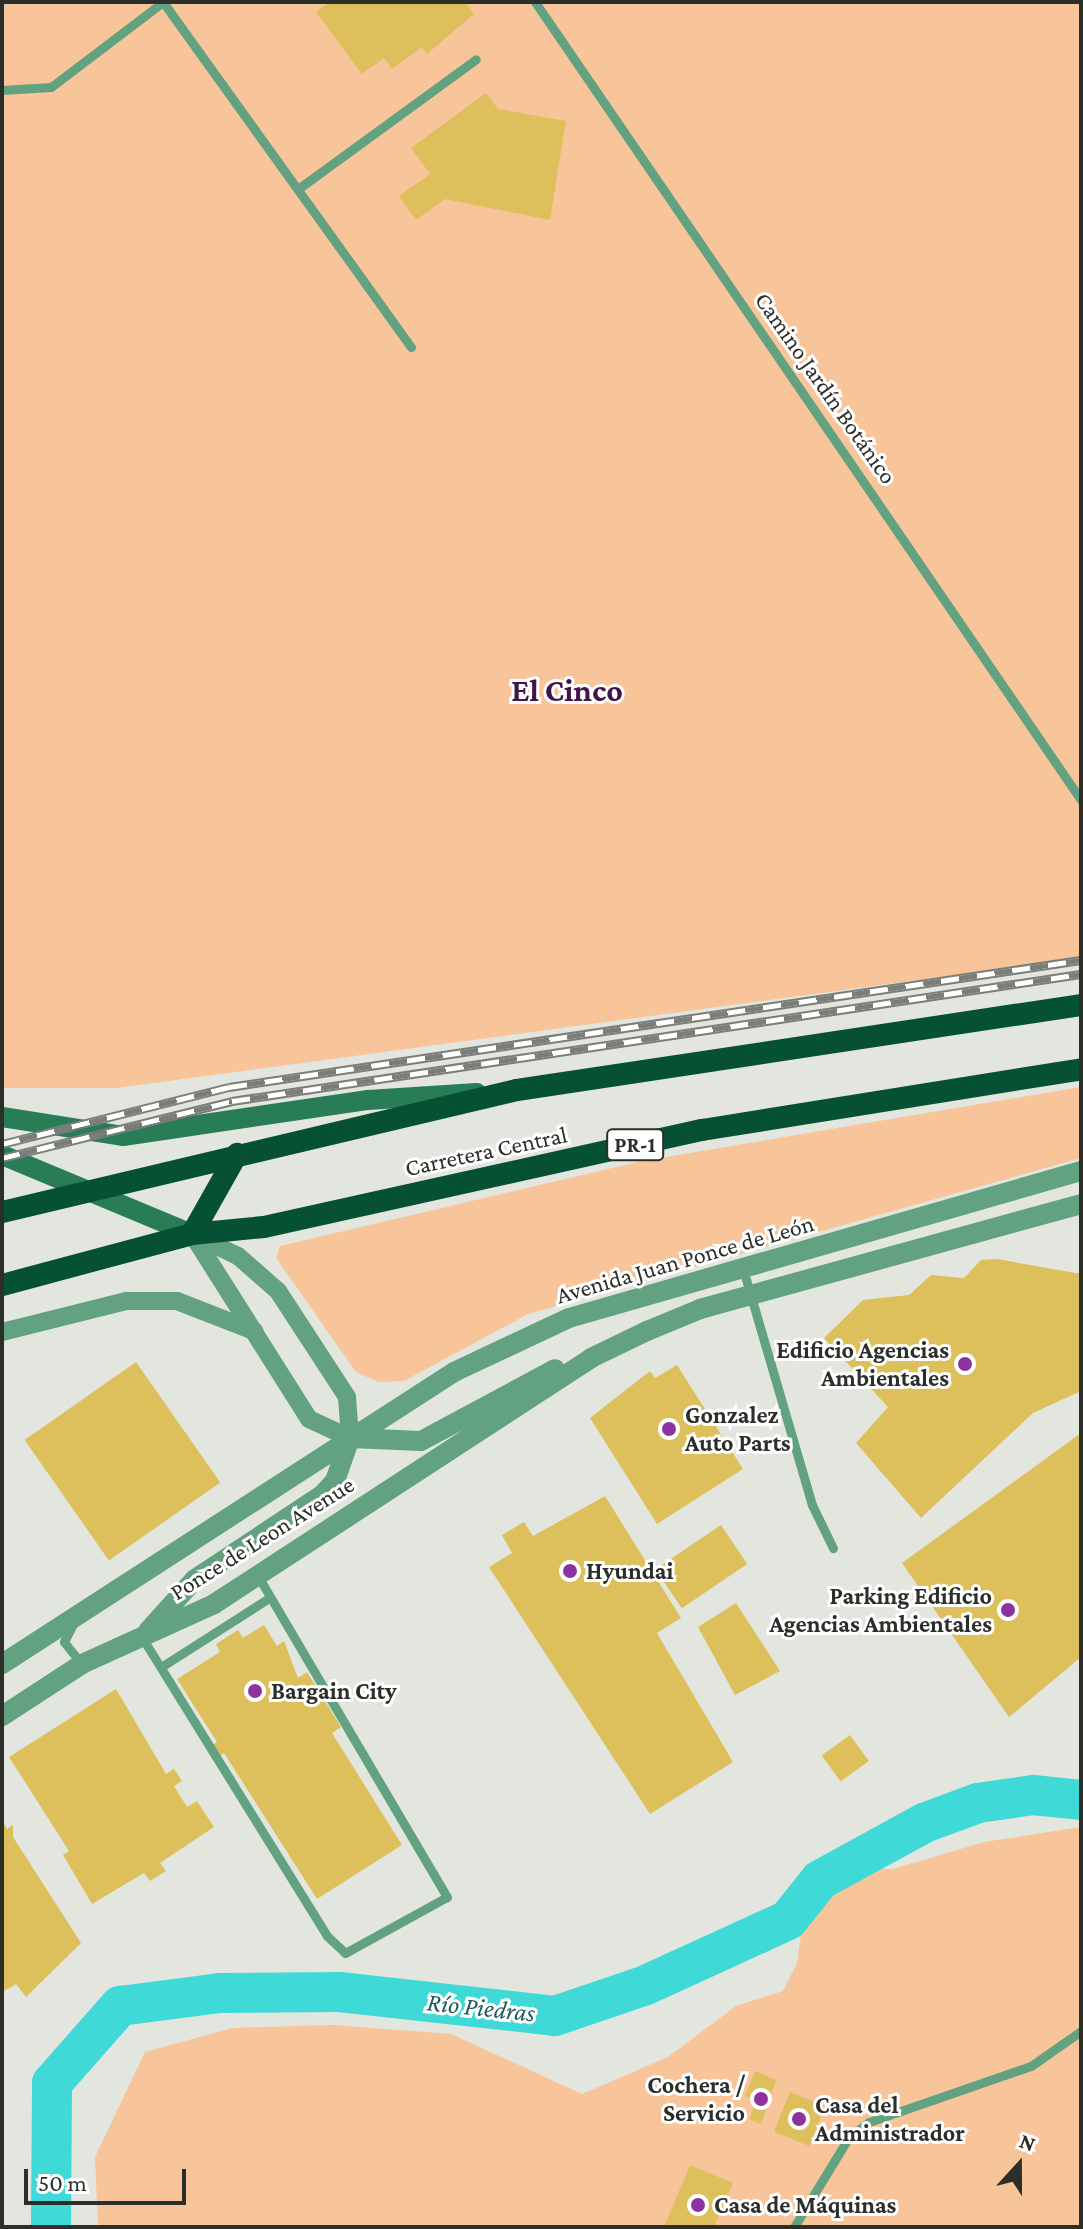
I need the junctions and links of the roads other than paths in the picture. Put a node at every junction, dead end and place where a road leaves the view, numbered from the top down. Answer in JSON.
{"nodes":[{"id":1,"x":163,"y":2,"type":"edge"},
{"id":2,"x":535,"y":2,"type":"edge"},
{"id":3,"x":476,"y":59,"type":"dead end"},
{"id":4,"x":2,"y":90,"type":"edge"},
{"id":5,"x":298,"y":189,"type":"junction"},
{"id":6,"x":411,"y":347,"type":"dead end"},
{"id":7,"x":1081,"y":800,"type":"edge"},
{"id":8,"x":1081,"y":1005,"type":"edge"},
{"id":9,"x":1081,"y":1069,"type":"edge"},
{"id":10,"x":517,"y":1090,"type":"junction"},
{"id":11,"x":2,"y":1117,"type":"edge"},
{"id":12,"x":237,"y":1154,"type":"junction"},
{"id":13,"x":2,"y":1155,"type":"edge"},
{"id":14,"x":1081,"y":1171,"type":"edge"},
{"id":15,"x":83,"y":1189,"type":"junction"},
{"id":16,"x":1081,"y":1204,"type":"edge"},
{"id":17,"x":2,"y":1212,"type":"edge"},
{"id":18,"x":192,"y":1234,"type":"junction"},
{"id":19,"x":743,"y":1269,"type":"junction"},
{"id":20,"x":2,"y":1285,"type":"edge"},
{"id":21,"x":752,"y":1295,"type":"junction"},
{"id":22,"x":2,"y":1332,"type":"edge"},
{"id":23,"x":259,"y":1334,"type":"junction"},
{"id":24,"x":591,"y":1358,"type":"junction"},
{"id":25,"x":350,"y":1438,"type":"junction"},
{"id":26,"x":833,"y":1548,"type":"dead end"},
{"id":27,"x":257,"y":1575,"type":"junction"},
{"id":28,"x":269,"y":1598,"type":"junction"},
{"id":29,"x":78,"y":1615,"type":"junction"},
{"id":30,"x":141,"y":1639,"type":"junction"},
{"id":31,"x":2,"y":1664,"type":"edge"},
{"id":32,"x":82,"y":1664,"type":"junction"},
{"id":33,"x":161,"y":1667,"type":"junction"},
{"id":34,"x":2,"y":1716,"type":"edge"},
{"id":35,"x":1081,"y":2031,"type":"edge"},
{"id":36,"x":794,"y":2227,"type":"edge"}],
"edges":[{"from":1,"to":4,"type":"lane"},
{"from":1,"to":5,"type":"lane"},
{"from":2,"to":7,"type":"lane","name":"Camino Jardín Botánico"},
{"from":3,"to":5,"type":"lane"},
{"from":5,"to":6,"type":"lane"},
{"from":8,"to":10,"type":"highway"},
{"from":9,"to":18,"type":"highway","name":"Carretera Central","number":"PR-1"},
{"from":10,"to":11,"type":"main road"},
{"from":10,"to":12,"type":"highway"},
{"from":12,"to":15,"type":"highway"},
{"from":12,"to":18,"type":"highway"},
{"from":13,"to":15,"type":"main road"},
{"from":14,"to":19,"type":"street","name":"Avenida Juan Ponce de León"},
{"from":15,"to":17,"type":"highway"},
{"from":15,"to":18,"type":"main road"},
{"from":16,"to":21,"type":"street"},
{"from":18,"to":20,"type":"highway","name":"Carretera Central","number":"PR-1"},
{"from":18,"to":23,"type":"street"},
{"from":18,"to":25,"type":"street"},
{"from":19,"to":21,"type":"lane"},
{"from":19,"to":25,"type":"street","name":"Avenida Juan Ponce de León"},
{"from":21,"to":24,"type":"street"},
{"from":21,"to":26,"type":"lane"},
{"from":22,"to":23,"type":"street"},
{"from":23,"to":25,"type":"street"},
{"from":24,"to":25,"type":"street"},
{"from":24,"to":27,"type":"street"},
{"from":25,"to":29,"type":"street","name":"Avenida Juan Ponce de León"},
{"from":25,"to":30,"type":"street"},
{"from":27,"to":28,"type":"lane"},
{"from":27,"to":30,"type":"street","name":"Ponce de Leon Avenue"},
{"from":28,"to":33,"type":"lane"},
{"from":28,"to":33,"type":"lane"},
{"from":29,"to":31,"type":"street"},
{"from":29,"to":32,"type":"lane"},
{"from":30,"to":32,"type":"street","name":"Ponce de Leon Avenue"},
{"from":30,"to":33,"type":"lane"},
{"from":32,"to":34,"type":"street","name":"Ponce de Leon Avenue"},
{"from":35,"to":36,"type":"lane"}]}
